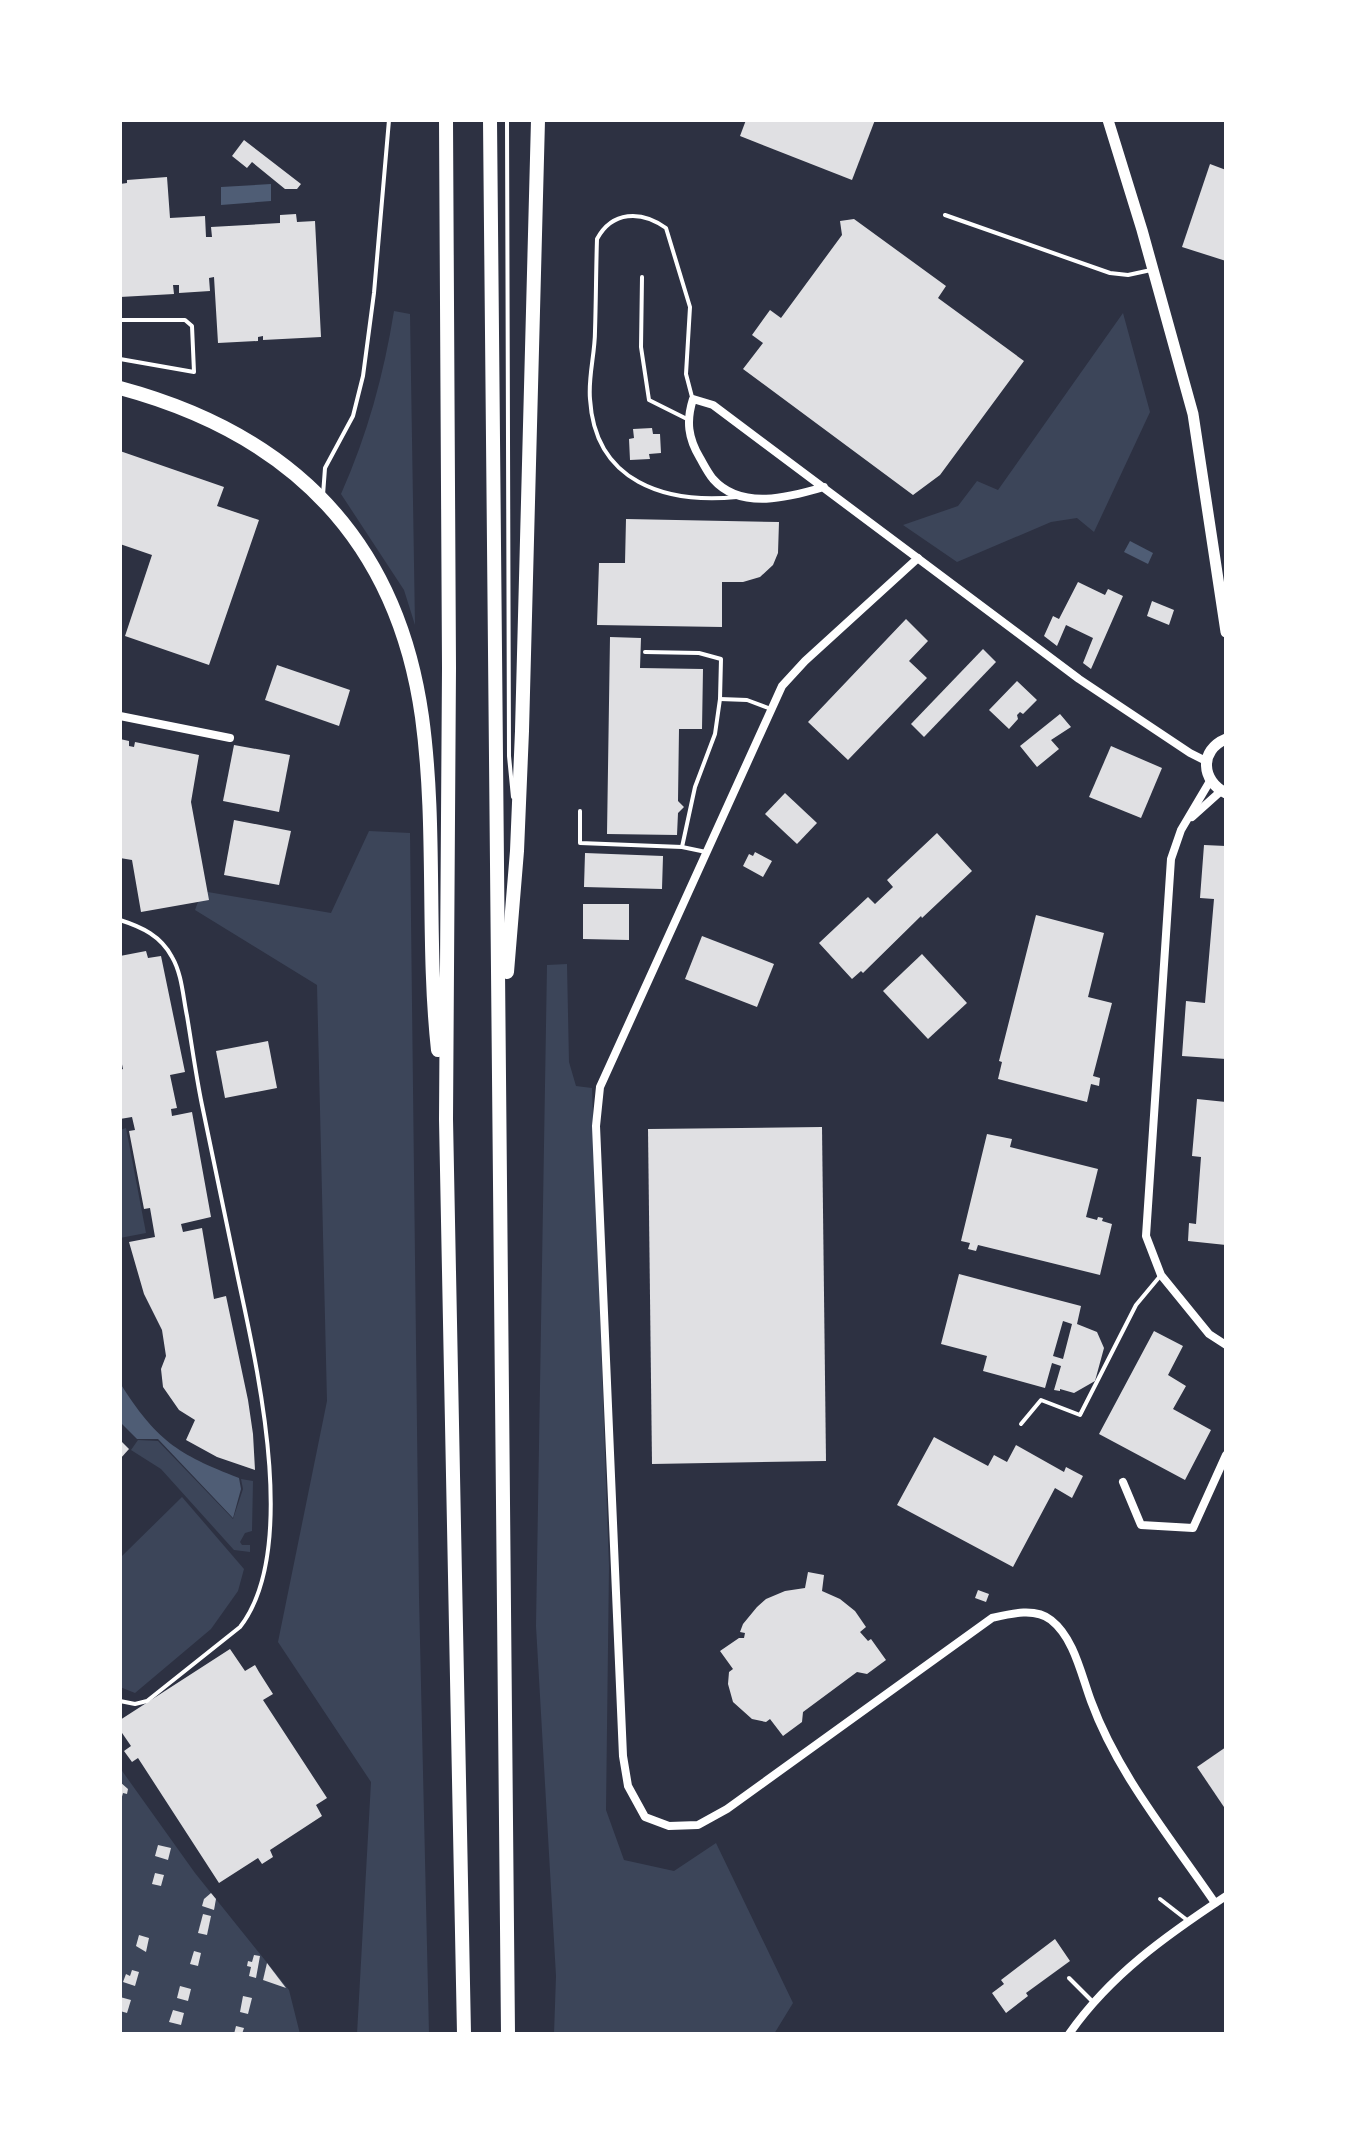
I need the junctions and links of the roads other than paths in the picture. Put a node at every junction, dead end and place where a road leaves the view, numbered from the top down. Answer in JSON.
{"nodes":[{"id":1,"x":389,"y":120,"type":"edge"},
{"id":2,"x":446,"y":120,"type":"edge"},
{"id":3,"x":490,"y":120,"type":"edge"},
{"id":4,"x":507,"y":120,"type":"edge"},
{"id":5,"x":538,"y":120,"type":"edge"},
{"id":6,"x":1108,"y":120,"type":"edge"},
{"id":7,"x":945,"y":215,"type":"dead end"},
{"id":8,"x":1153,"y":269,"type":"junction"},
{"id":9,"x":642,"y":277,"type":"dead end"},
{"id":10,"x":120,"y":320,"type":"edge"},
{"id":11,"x":120,"y":359,"type":"edge"},
{"id":12,"x":120,"y":388,"type":"edge"},
{"id":13,"x":693,"y":399,"type":"junction"},
{"id":14,"x":687,"y":419,"type":"junction"},
{"id":15,"x":824,"y":487,"type":"junction"},
{"id":16,"x":323,"y":497,"type":"junction"},
{"id":17,"x":740,"y":497,"type":"junction"},
{"id":18,"x":918,"y":558,"type":"junction"},
{"id":19,"x":1226,"y":632,"type":"edge"},
{"id":20,"x":645,"y":652,"type":"dead end"},
{"id":21,"x":720,"y":699,"type":"junction"},
{"id":22,"x":771,"y":709,"type":"junction"},
{"id":23,"x":120,"y":716,"type":"edge"},
{"id":24,"x":230,"y":738,"type":"dead end"},
{"id":25,"x":1226,"y":739,"type":"edge"},
{"id":26,"x":1206,"y":761,"type":"junction"},
{"id":27,"x":1210,"y":781,"type":"junction"},
{"id":28,"x":1224,"y":792,"type":"edge"},
{"id":29,"x":580,"y":811,"type":"dead end"},
{"id":30,"x":1181,"y":830,"type":"junction"},
{"id":31,"x":682,"y":847,"type":"junction"},
{"id":32,"x":517,"y":851,"type":"junction"},
{"id":33,"x":706,"y":852,"type":"junction"},
{"id":34,"x":120,"y":920,"type":"edge"},
{"id":35,"x":500,"y":1048,"type":"junction"},
{"id":36,"x":446,"y":1119,"type":"junction"},
{"id":37,"x":1161,"y":1275,"type":"junction"},
{"id":38,"x":1226,"y":1345,"type":"edge"},
{"id":39,"x":1021,"y":1424,"type":"dead end"},
{"id":40,"x":1226,"y":1455,"type":"edge"},
{"id":41,"x":1123,"y":1482,"type":"dead end"},
{"id":42,"x":120,"y":1701,"type":"edge"},
{"id":43,"x":1226,"y":1896,"type":"edge"},
{"id":44,"x":1160,"y":1899,"type":"dead end"},
{"id":45,"x":1215,"y":1903,"type":"junction"},
{"id":46,"x":1188,"y":1922,"type":"junction"},
{"id":47,"x":1069,"y":1978,"type":"dead end"},
{"id":48,"x":1094,"y":2003,"type":"junction"},
{"id":49,"x":464,"y":2034,"type":"edge"},
{"id":50,"x":508,"y":2034,"type":"edge"},
{"id":51,"x":1069,"y":2034,"type":"edge"}],
"edges":[{"from":1,"to":16,"type":"lane"},
{"from":2,"to":36,"type":"highway"},
{"from":3,"to":35,"type":"highway"},
{"from":4,"to":32,"type":"lane"},
{"from":5,"to":32,"type":"highway"},
{"from":6,"to":8,"type":"street"},
{"from":7,"to":8,"type":"lane"},
{"from":8,"to":19,"type":"street"},
{"from":9,"to":14,"type":"lane"},
{"from":10,"to":11,"type":"lane"},
{"from":12,"to":16,"type":"highway"},
{"from":13,"to":14,"type":"street"},
{"from":13,"to":15,"type":"street"},
{"from":13,"to":17,"type":"lane"},
{"from":14,"to":17,"type":"street"},
{"from":15,"to":17,"type":"street"},
{"from":15,"to":18,"type":"street"},
{"from":16,"to":36,"type":"highway"},
{"from":18,"to":22,"type":"street"},
{"from":18,"to":26,"type":"street"},
{"from":20,"to":21,"type":"lane"},
{"from":21,"to":22,"type":"lane"},
{"from":21,"to":31,"type":"lane"},
{"from":22,"to":33,"type":"street"},
{"from":23,"to":24,"type":"street"},
{"from":25,"to":26,"type":"street"},
{"from":26,"to":27,"type":"street"},
{"from":27,"to":28,"type":"street"},
{"from":27,"to":30,"type":"street"},
{"from":28,"to":30,"type":"street"},
{"from":29,"to":31,"type":"lane"},
{"from":30,"to":37,"type":"street"},
{"from":31,"to":33,"type":"lane"},
{"from":32,"to":35,"type":"highway"},
{"from":33,"to":45,"type":"street"},
{"from":34,"to":42,"type":"lane"},
{"from":35,"to":50,"type":"highway"},
{"from":36,"to":49,"type":"highway"},
{"from":37,"to":38,"type":"street"},
{"from":37,"to":39,"type":"lane"},
{"from":40,"to":41,"type":"street"},
{"from":43,"to":45,"type":"street"},
{"from":44,"to":46,"type":"lane"},
{"from":45,"to":46,"type":"street"},
{"from":46,"to":48,"type":"street"},
{"from":47,"to":48,"type":"lane"},
{"from":48,"to":51,"type":"street"}]}
